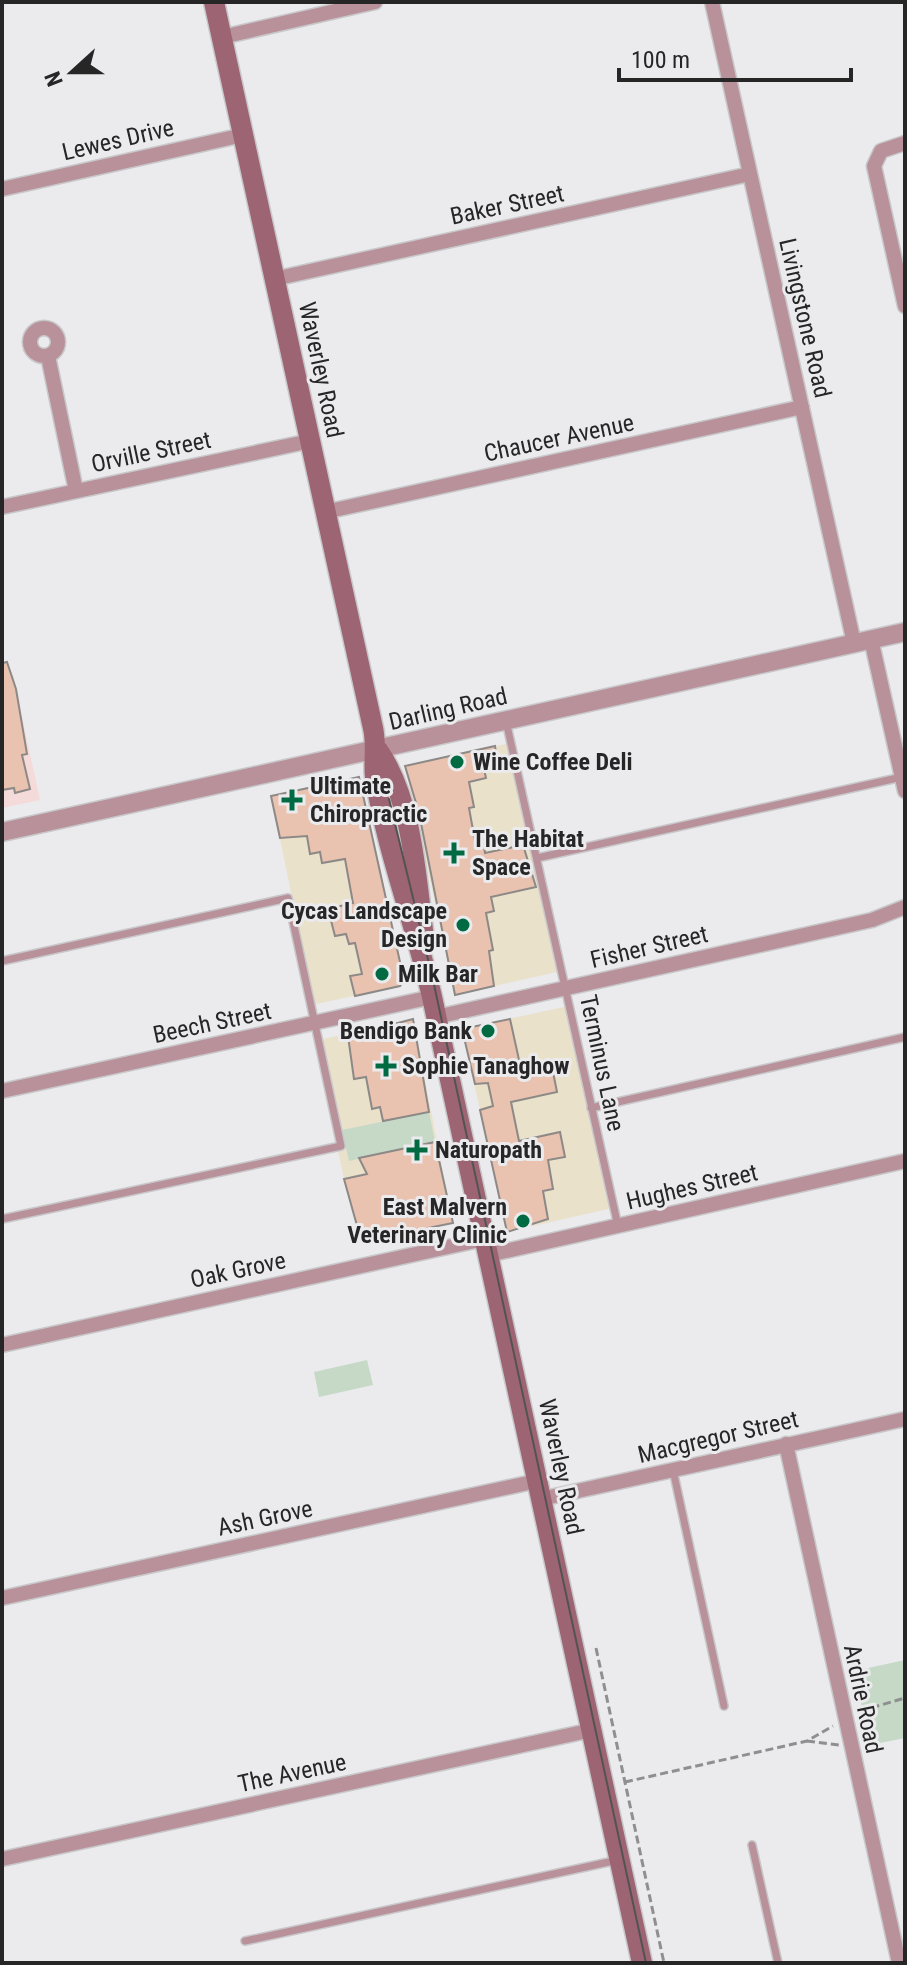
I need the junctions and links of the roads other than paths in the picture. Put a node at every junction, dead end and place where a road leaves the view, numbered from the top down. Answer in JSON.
{"nodes":[{"id":1,"x":214,"y":2,"type":"edge"},
{"id":2,"x":375,"y":2,"type":"edge"},
{"id":3,"x":712,"y":2,"type":"edge"},
{"id":4,"x":222,"y":37,"type":"junction"},
{"id":5,"x":243,"y":135,"type":"junction"},
{"id":6,"x":905,"y":143,"type":"edge"},
{"id":7,"x":750,"y":174,"type":"junction"},
{"id":8,"x":2,"y":189,"type":"edge"},
{"id":9,"x":274,"y":279,"type":"junction"},
{"id":10,"x":905,"y":306,"type":"edge"},
{"id":11,"x":48,"y":356,"type":"dead end"},
{"id":12,"x":802,"y":407,"type":"junction"},
{"id":13,"x":310,"y":441,"type":"junction"},
{"id":14,"x":76,"y":491,"type":"junction"},
{"id":15,"x":2,"y":507,"type":"edge"},
{"id":16,"x":325,"y":512,"type":"junction"},
{"id":17,"x":905,"y":632,"type":"edge"},
{"id":18,"x":863,"y":641,"type":"junction"},
{"id":19,"x":506,"y":720,"type":"junction"},
{"id":20,"x":378,"y":750,"type":"junction"},
{"id":21,"x":904,"y":781,"type":"edge"},
{"id":22,"x":2,"y":832,"type":"edge"},
{"id":23,"x":537,"y":858,"type":"junction"},
{"id":24,"x":905,"y":907,"type":"edge"},
{"id":25,"x":905,"y":918,"type":"edge"},
{"id":26,"x":872,"y":920,"type":"junction"},
{"id":27,"x":2,"y":961,"type":"edge"},
{"id":28,"x":566,"y":988,"type":"junction"},
{"id":29,"x":432,"y":998,"type":"junction"},
{"id":30,"x":315,"y":1023,"type":"junction"},
{"id":31,"x":905,"y":1037,"type":"edge"},
{"id":32,"x":2,"y":1091,"type":"edge"},
{"id":33,"x":591,"y":1108,"type":"junction"},
{"id":34,"x":905,"y":1161,"type":"edge"},
{"id":35,"x":2,"y":1219,"type":"edge"},
{"id":36,"x":618,"y":1226,"type":"junction"},
{"id":37,"x":486,"y":1247,"type":"junction"},
{"id":38,"x":2,"y":1345,"type":"edge"},
{"id":39,"x":905,"y":1419,"type":"edge"},
{"id":40,"x":786,"y":1444,"type":"junction"},
{"id":41,"x":673,"y":1470,"type":"junction"},
{"id":42,"x":539,"y":1490,"type":"junction"},
{"id":43,"x":2,"y":1598,"type":"edge"},
{"id":44,"x":724,"y":1706,"type":"dead end"},
{"id":45,"x":592,"y":1730,"type":"junction"},
{"id":46,"x":752,"y":1845,"type":"dead end"},
{"id":47,"x":2,"y":1859,"type":"edge"},
{"id":48,"x":620,"y":1859,"type":"junction"},
{"id":49,"x":900,"y":1940,"type":"edge"},
{"id":50,"x":245,"y":1941,"type":"dead end"},
{"id":51,"x":642,"y":1963,"type":"edge"},
{"id":52,"x":778,"y":1963,"type":"edge"},
{"id":53,"x":899,"y":1963,"type":"edge"}],
"edges":[{"from":1,"to":4,"type":"main road","name":"Waverley Road"},
{"from":2,"to":4,"type":"street"},
{"from":3,"to":7,"type":"street","name":"Livingstone Road"},
{"from":4,"to":5,"type":"main road","name":"Waverley Road"},
{"from":5,"to":8,"type":"street","name":"Lewes Drive"},
{"from":5,"to":9,"type":"main road","name":"Waverley Road"},
{"from":6,"to":10,"type":"street"},
{"from":7,"to":9,"type":"street","name":"Baker Street"},
{"from":7,"to":12,"type":"street","name":"Livingstone Road"},
{"from":9,"to":13,"type":"main road","name":"Waverley Road"},
{"from":11,"to":14,"type":"street"},
{"from":12,"to":16,"type":"street","name":"Chaucer Avenue"},
{"from":12,"to":18,"type":"street","name":"Livingstone Road"},
{"from":13,"to":14,"type":"street","name":"Orville Street"},
{"from":13,"to":16,"type":"main road","name":"Waverley Road"},
{"from":14,"to":15,"type":"street","name":"Orville Street"},
{"from":16,"to":20,"type":"main road","name":"Waverley Road"},
{"from":17,"to":18,"type":"street","name":"Darling Road"},
{"from":18,"to":19,"type":"street","name":"Darling Road"},
{"from":18,"to":21,"type":"street","name":"Livingstone Road"},
{"from":19,"to":20,"type":"street","name":"Darling Road"},
{"from":19,"to":23,"type":"lane","name":"Terminus Lane"},
{"from":20,"to":22,"type":"street","name":"Darling Road"},
{"from":20,"to":29,"type":"main road","name":"Waverley Road"},
{"from":21,"to":23,"type":"lane"},
{"from":23,"to":28,"type":"lane","name":"Terminus Lane"},
{"from":24,"to":26,"type":"street","name":"Fisher Street"},
{"from":25,"to":26,"type":"street","name":"Fisher Street"},
{"from":26,"to":28,"type":"street","name":"Fisher Street"},
{"from":27,"to":30,"type":"lane"},
{"from":28,"to":29,"type":"street","name":"Fisher Street"},
{"from":28,"to":33,"type":"lane","name":"Terminus Lane"},
{"from":29,"to":30,"type":"street","name":"Beech Street"},
{"from":29,"to":37,"type":"main road","name":"Waverley Road"},
{"from":30,"to":32,"type":"street","name":"Beech Street"},
{"from":30,"to":35,"type":"lane"},
{"from":31,"to":33,"type":"lane"},
{"from":33,"to":36,"type":"lane","name":"Terminus Lane"},
{"from":34,"to":36,"type":"street","name":"Hughes Street"},
{"from":36,"to":37,"type":"street","name":"Hughes Street"},
{"from":37,"to":38,"type":"street","name":"Oak Grove"},
{"from":37,"to":42,"type":"main road","name":"Waverley Road"},
{"from":39,"to":40,"type":"street","name":"Macgregor Street"},
{"from":40,"to":41,"type":"street","name":"Macgregor Street"},
{"from":40,"to":49,"type":"street","name":"Ardrie Road"},
{"from":41,"to":42,"type":"street","name":"Macgregor Street"},
{"from":41,"to":44,"type":"lane"},
{"from":42,"to":43,"type":"street","name":"Ash Grove"},
{"from":42,"to":45,"type":"main road","name":"Waverley Road"},
{"from":45,"to":47,"type":"street","name":"The Avenue"},
{"from":45,"to":48,"type":"main road","name":"Waverley Road"},
{"from":46,"to":52,"type":"lane"},
{"from":48,"to":50,"type":"lane"},
{"from":48,"to":51,"type":"main road","name":"Waverley Road"},
{"from":49,"to":53,"type":"street","name":"Ardrie Road"}]}
